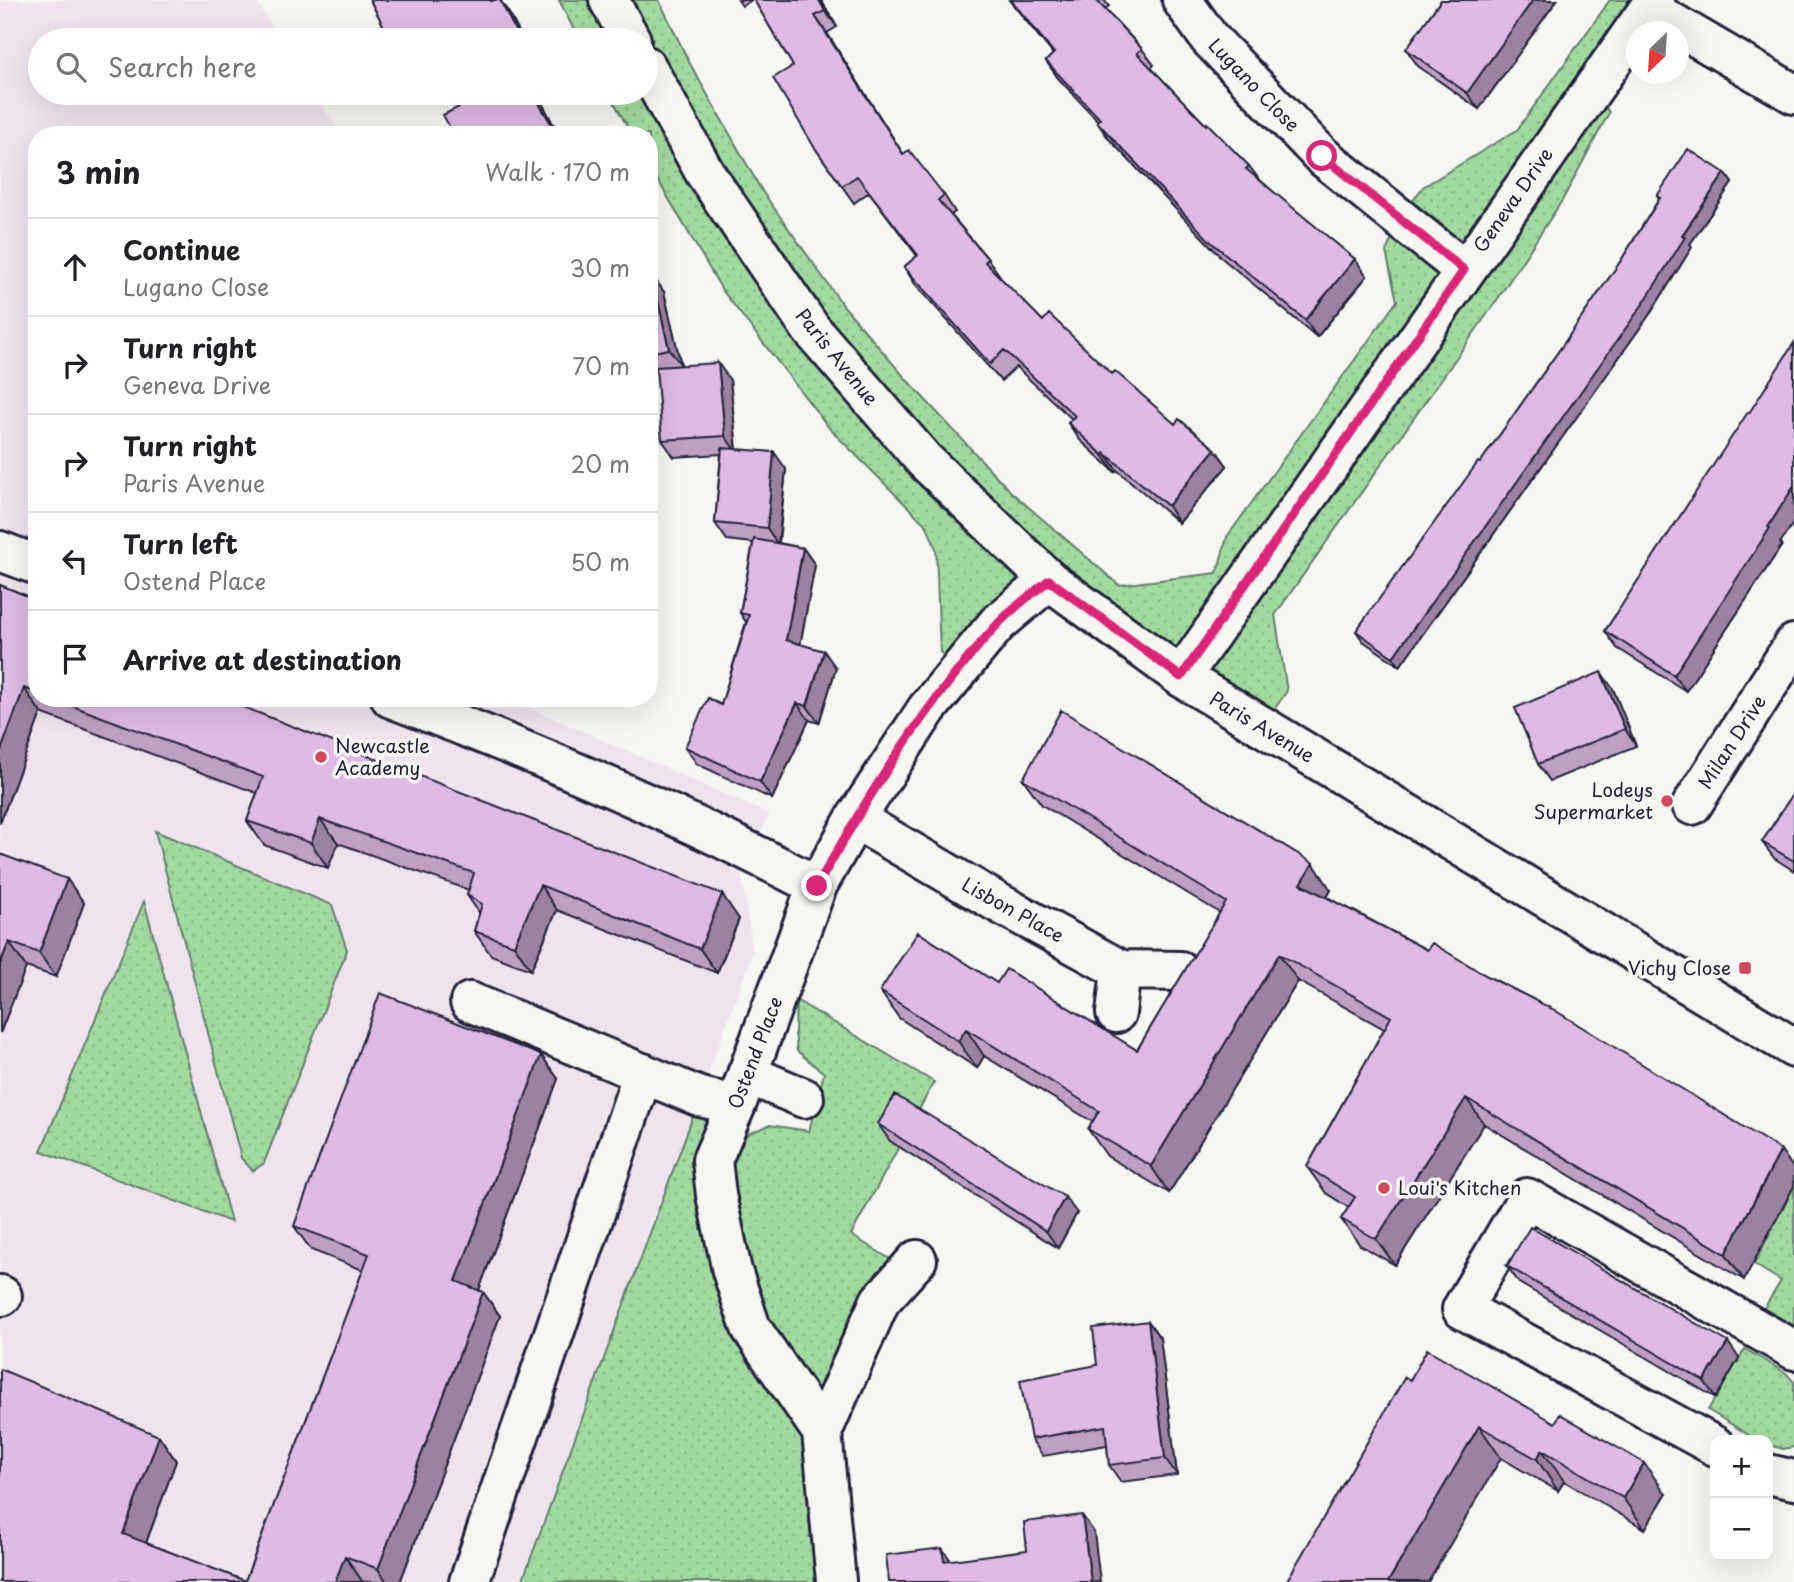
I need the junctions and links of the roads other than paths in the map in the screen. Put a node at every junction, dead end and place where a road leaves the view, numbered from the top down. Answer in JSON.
{"nodes":[{"id":1,"x":609,"y":0,"type":"edge"},
{"id":2,"x":1182,"y":0,"type":"edge"},
{"id":3,"x":1652,"y":4,"type":"edge"},
{"id":4,"x":624,"y":28,"type":"edge"},
{"id":5,"x":658,"y":88,"type":"edge"},
{"id":6,"x":1794,"y":94,"type":"edge"},
{"id":7,"x":1464,"y":270,"type":"junction"},
{"id":8,"x":0,"y":551,"type":"edge"},
{"id":9,"x":28,"y":562,"type":"edge"},
{"id":10,"x":1049,"y":580,"type":"junction"},
{"id":11,"x":1794,"y":644,"type":"edge"},
{"id":12,"x":1181,"y":677,"type":"junction"},
{"id":13,"x":1781,"y":697,"type":"edge"},
{"id":14,"x":415,"y":707,"type":"edge"},
{"id":15,"x":1692,"y":805,"type":"dead end"},
{"id":16,"x":855,"y":819,"type":"junction"},
{"id":17,"x":817,"y":886,"type":"junction"},
{"id":18,"x":1121,"y":970,"type":"junction"},
{"id":19,"x":1180,"y":971,"type":"dead end"},
{"id":20,"x":470,"y":1002,"type":"dead end"},
{"id":21,"x":1116,"y":1013,"type":"dead end"},
{"id":22,"x":1794,"y":1048,"type":"edge"},
{"id":23,"x":643,"y":1073,"type":"junction"},
{"id":24,"x":741,"y":1089,"type":"junction"},
{"id":25,"x":804,"y":1098,"type":"dead end"},
{"id":26,"x":917,"y":1260,"type":"dead end"},
{"id":27,"x":1794,"y":1350,"type":"edge"},
{"id":28,"x":822,"y":1432,"type":"junction"},
{"id":29,"x":1710,"y":1443,"type":"edge"},
{"id":30,"x":1773,"y":1475,"type":"edge"},
{"id":31,"x":1794,"y":1480,"type":"edge"},
{"id":32,"x":836,"y":1581,"type":"edge"},
{"id":33,"x":469,"y":1582,"type":"edge"}],
"edges":[{"from":1,"to":4,"type":"street"},
{"from":2,"to":7,"type":"street","name":"Lugano Close"},
{"from":3,"to":6,"type":"street"},
{"from":3,"to":7,"type":"street","name":"Geneva Drive"},
{"from":5,"to":10,"type":"street","name":"Paris Avenue"},
{"from":7,"to":12,"type":"street","name":"Geneva Drive"},
{"from":8,"to":9,"type":"street"},
{"from":10,"to":12,"type":"street","name":"Paris Avenue"},
{"from":10,"to":16,"type":"street","name":"Ostend Place"},
{"from":11,"to":13,"type":"street","name":"Milan Drive"},
{"from":12,"to":22,"type":"street","name":"Paris Avenue"},
{"from":13,"to":15,"type":"street","name":"Milan Drive"},
{"from":14,"to":17,"type":"street"},
{"from":16,"to":17,"type":"street","name":"Ostend Place"},
{"from":16,"to":18,"type":"street","name":"Lisbon Place"},
{"from":17,"to":24,"type":"street","name":"Ostend Place"},
{"from":18,"to":19,"type":"street","name":"Lisbon Place"},
{"from":18,"to":21,"type":"street"},
{"from":20,"to":23,"type":"street"},
{"from":23,"to":24,"type":"street"},
{"from":23,"to":33,"type":"street"},
{"from":24,"to":25,"type":"street"},
{"from":24,"to":28,"type":"street","name":"Ostend Place"},
{"from":26,"to":28,"type":"street"},
{"from":27,"to":29,"type":"street"},
{"from":28,"to":32,"type":"street","name":"Ostend Place"},
{"from":30,"to":31,"type":"street"}]}
